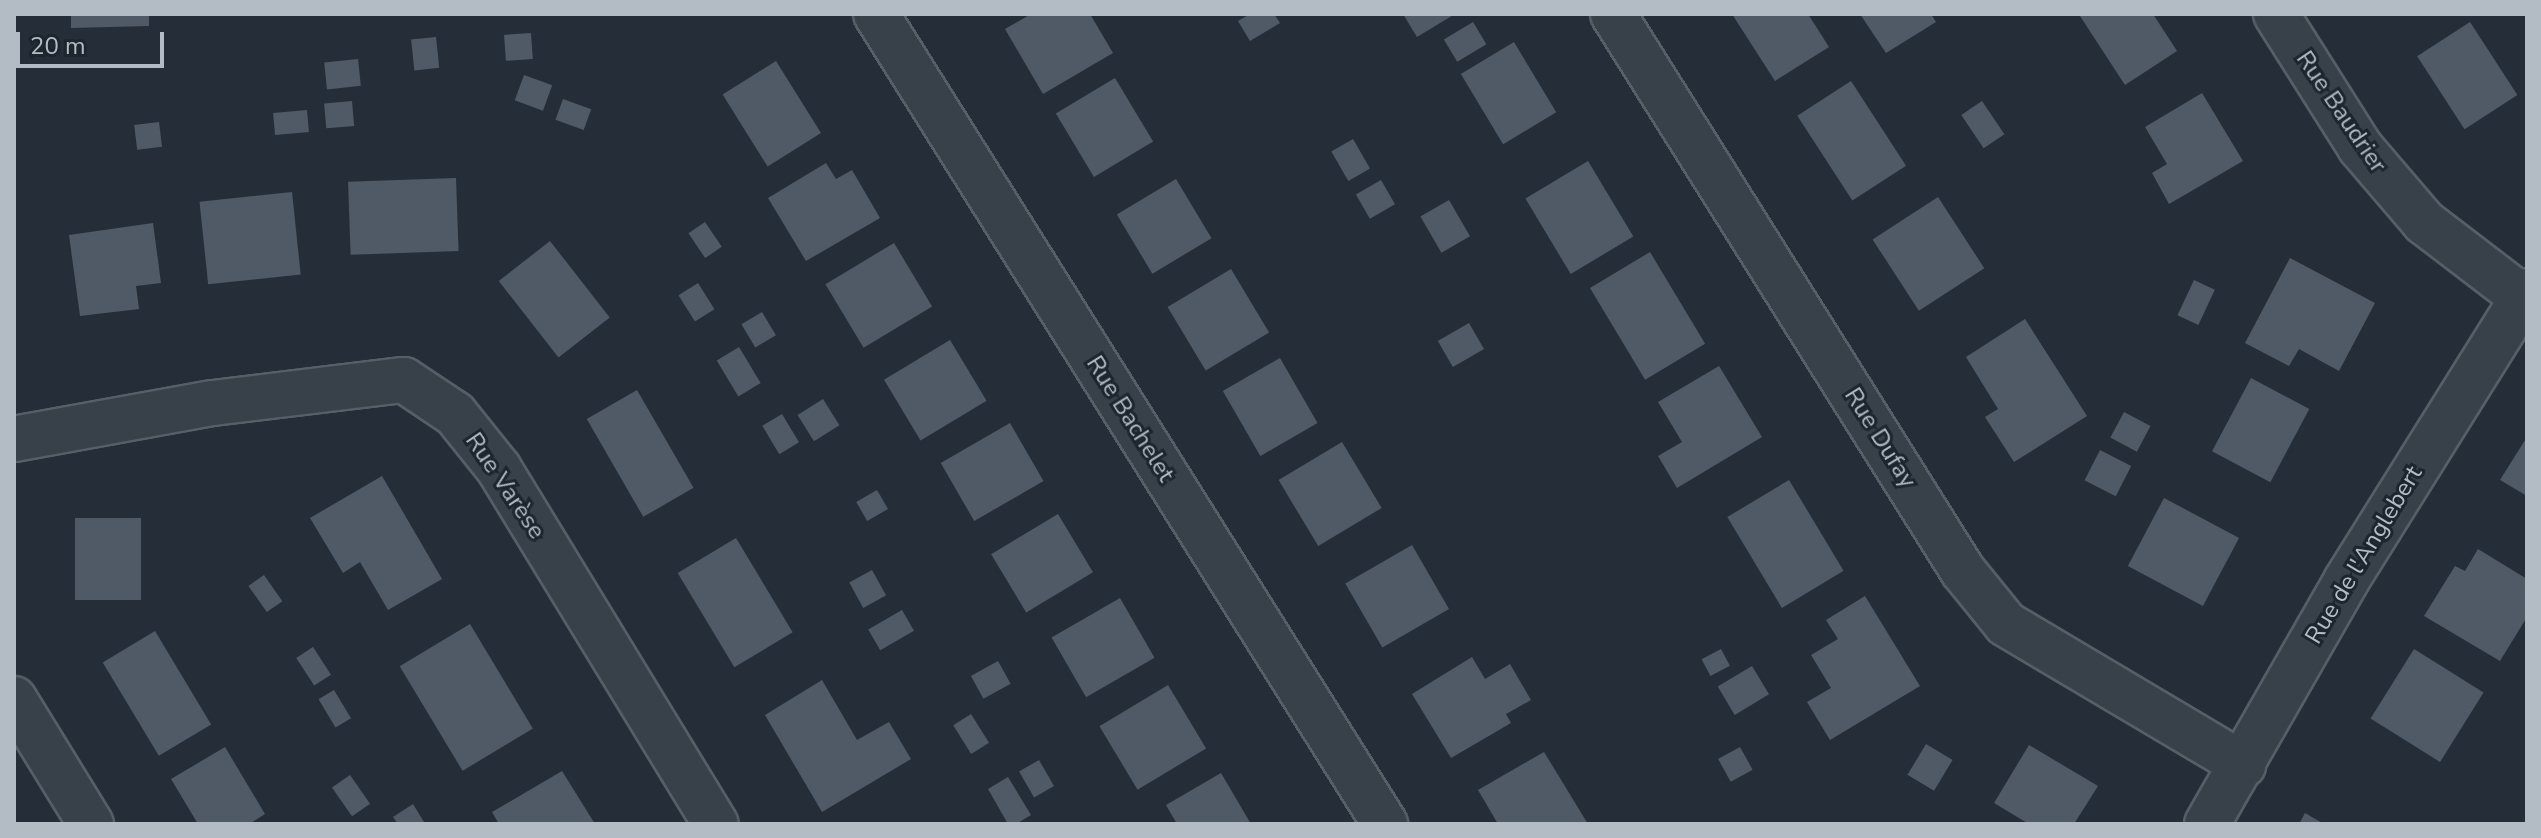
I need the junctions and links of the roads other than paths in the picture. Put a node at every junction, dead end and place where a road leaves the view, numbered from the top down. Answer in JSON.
{"nodes":[{"id":1,"x":876,"y":14,"type":"edge"},
{"id":2,"x":1613,"y":14,"type":"edge"},
{"id":3,"x":2276,"y":14,"type":"edge"},
{"id":4,"x":2525,"y":294,"type":"edge"},
{"id":5,"x":14,"y":439,"type":"edge"},
{"id":6,"x":14,"y":699,"type":"edge"},
{"id":7,"x":2243,"y":765,"type":"junction"},
{"id":8,"x":91,"y":824,"type":"edge"},
{"id":9,"x":716,"y":824,"type":"edge"},
{"id":10,"x":1385,"y":824,"type":"edge"},
{"id":11,"x":2207,"y":824,"type":"edge"}],
"edges":[{"from":1,"to":10,"type":"street","name":"Rue Bachelet"},
{"from":2,"to":7,"type":"street","name":"Rue Dufay"},
{"from":3,"to":4,"type":"street","name":"Rue Baudrier"},
{"from":4,"to":7,"type":"street","name":"Rue de l'Anglebert"},
{"from":5,"to":9,"type":"street","name":"Rue Varèse"},
{"from":6,"to":8,"type":"street"},
{"from":7,"to":11,"type":"street","name":"Rue de l'Anglebert"}]}
